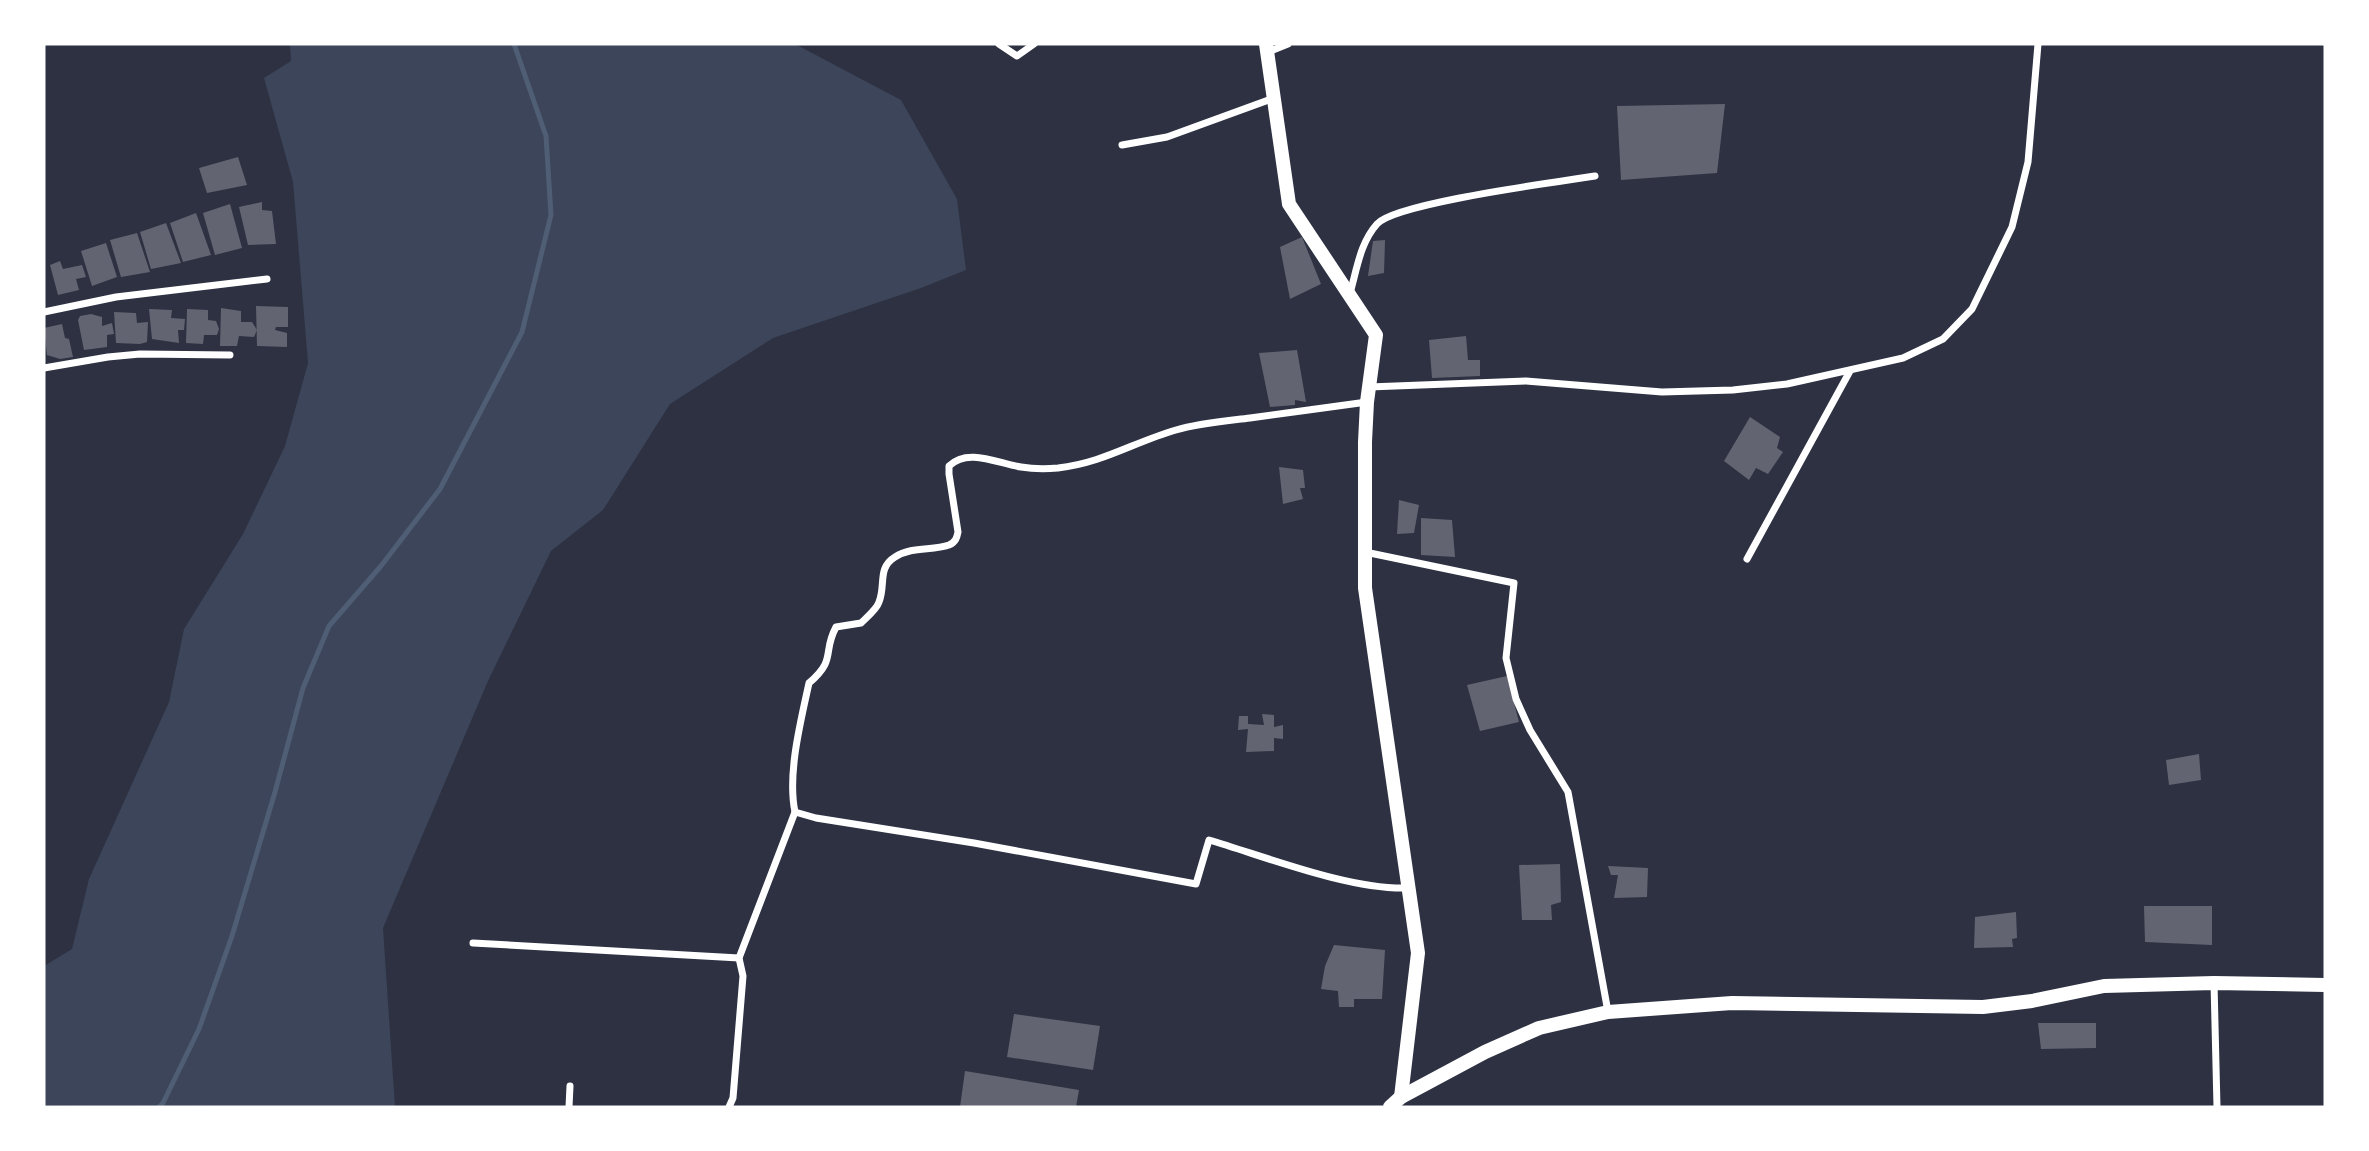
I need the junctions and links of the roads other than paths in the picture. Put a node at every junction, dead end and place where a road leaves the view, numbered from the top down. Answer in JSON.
{"nodes":[{"id":1,"x":999,"y":44,"type":"edge"},
{"id":2,"x":1034,"y":44,"type":"edge"},
{"id":3,"x":1288,"y":44,"type":"edge"},
{"id":4,"x":2038,"y":44,"type":"edge"},
{"id":5,"x":1266,"y":48,"type":"edge"},
{"id":6,"x":1274,"y":98,"type":"junction"},
{"id":7,"x":1122,"y":145,"type":"dead end"},
{"id":8,"x":1595,"y":176,"type":"dead end"},
{"id":9,"x":267,"y":279,"type":"dead end"},
{"id":10,"x":1349,"y":297,"type":"junction"},
{"id":11,"x":44,"y":312,"type":"edge"},
{"id":12,"x":230,"y":355,"type":"dead end"},
{"id":13,"x":44,"y":368,"type":"edge"},
{"id":14,"x":1850,"y":371,"type":"junction"},
{"id":15,"x":1369,"y":387,"type":"junction"},
{"id":16,"x":1367,"y":402,"type":"junction"},
{"id":17,"x":1365,"y":552,"type":"junction"},
{"id":18,"x":1747,"y":559,"type":"dead end"},
{"id":19,"x":795,"y":812,"type":"junction"},
{"id":20,"x":1408,"y":888,"type":"junction"},
{"id":21,"x":473,"y":943,"type":"dead end"},
{"id":22,"x":739,"y":958,"type":"junction"},
{"id":23,"x":2214,"y":983,"type":"junction"},
{"id":24,"x":2325,"y":985,"type":"edge"},
{"id":25,"x":1608,"y":1012,"type":"junction"},
{"id":26,"x":569,"y":1086,"type":"dead end"},
{"id":27,"x":1404,"y":1102,"type":"edge"},
{"id":28,"x":569,"y":1107,"type":"edge"},
{"id":29,"x":729,"y":1107,"type":"edge"},
{"id":30,"x":1390,"y":1107,"type":"edge"},
{"id":31,"x":2217,"y":1107,"type":"edge"}],
"edges":[{"from":1,"to":2,"type":"street"},
{"from":3,"to":5,"type":"street"},
{"from":4,"to":14,"type":"street"},
{"from":5,"to":6,"type":"main road"},
{"from":6,"to":7,"type":"street"},
{"from":6,"to":10,"type":"main road"},
{"from":8,"to":10,"type":"street"},
{"from":9,"to":11,"type":"street"},
{"from":10,"to":15,"type":"main road"},
{"from":12,"to":13,"type":"street"},
{"from":14,"to":15,"type":"street"},
{"from":14,"to":18,"type":"street"},
{"from":15,"to":16,"type":"main road"},
{"from":16,"to":17,"type":"main road"},
{"from":16,"to":19,"type":"street"},
{"from":17,"to":20,"type":"main road"},
{"from":17,"to":25,"type":"street"},
{"from":19,"to":20,"type":"street"},
{"from":19,"to":22,"type":"street"},
{"from":20,"to":27,"type":"main road"},
{"from":21,"to":22,"type":"street"},
{"from":22,"to":29,"type":"street"},
{"from":23,"to":24,"type":"main road"},
{"from":23,"to":25,"type":"main road"},
{"from":23,"to":31,"type":"street"},
{"from":25,"to":27,"type":"main road"},
{"from":26,"to":28,"type":"street"},
{"from":27,"to":30,"type":"main road"}]}
